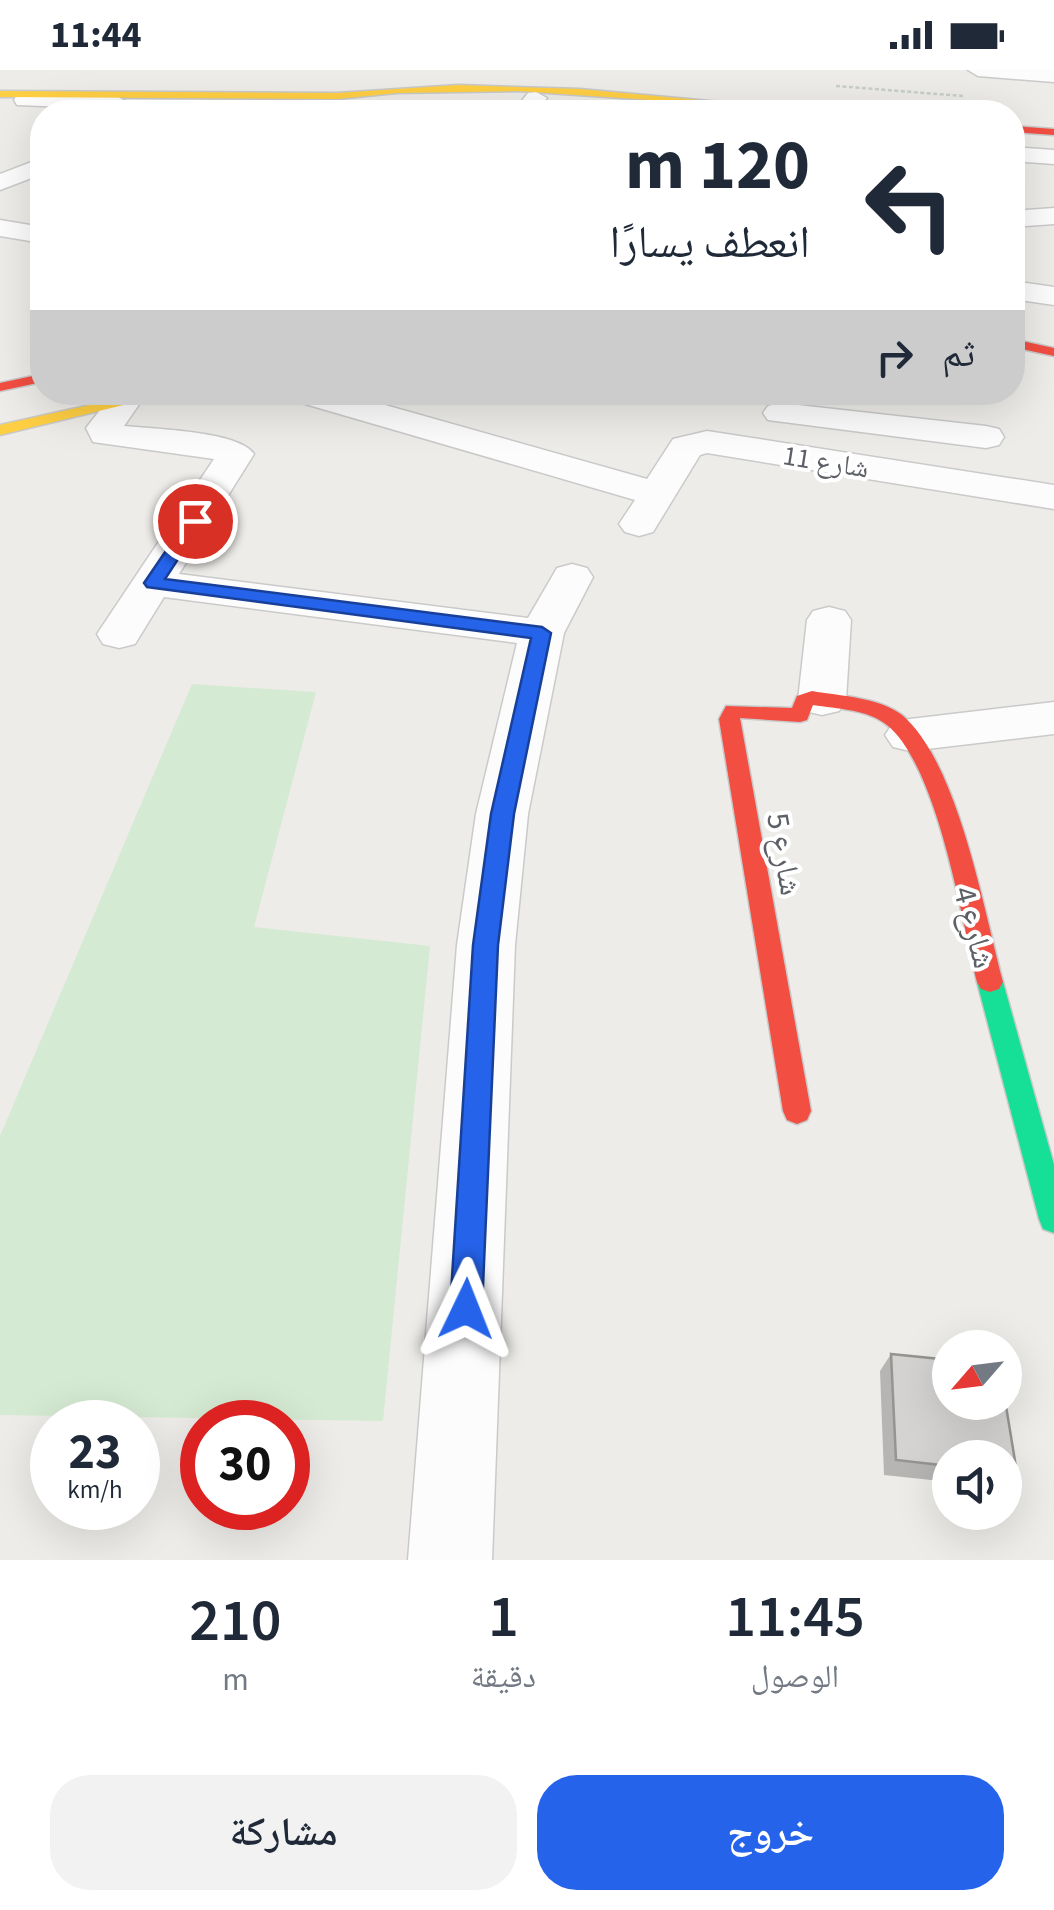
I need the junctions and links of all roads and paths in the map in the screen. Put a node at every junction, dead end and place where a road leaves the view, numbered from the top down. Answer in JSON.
{"nodes":[{"id":1,"x":978,"y":70,"type":"edge"},
{"id":2,"x":1054,"y":76,"type":"edge"},
{"id":3,"x":832,"y":86,"type":"dead end"},
{"id":4,"x":962,"y":96,"type":"dead end"},
{"id":5,"x":261,"y":100,"type":"edge"},
{"id":6,"x":651,"y":100,"type":"edge"},
{"id":7,"x":1025,"y":130,"type":"edge"},
{"id":8,"x":1054,"y":132,"type":"edge"},
{"id":9,"x":1025,"y":155,"type":"edge"},
{"id":10,"x":1054,"y":157,"type":"edge"},
{"id":11,"x":30,"y":170,"type":"edge"},
{"id":12,"x":0,"y":184,"type":"edge"},
{"id":13,"x":30,"y":185,"type":"edge"},
{"id":14,"x":1054,"y":216,"type":"edge"},
{"id":15,"x":1025,"y":218,"type":"edge"},
{"id":16,"x":1025,"y":346,"type":"edge"},
{"id":17,"x":1054,"y":352,"type":"edge"},
{"id":18,"x":30,"y":381,"type":"edge"},
{"id":19,"x":0,"y":387,"type":"edge"},
{"id":20,"x":114,"y":405,"type":"edge"},
{"id":21,"x":121,"y":405,"type":"edge"},
{"id":22,"x":339,"y":405,"type":"edge"},
{"id":23,"x":780,"y":412,"type":"dead end"},
{"id":24,"x":0,"y":430,"type":"edge"},
{"id":25,"x":997,"y":488,"type":"junction"},
{"id":26,"x":1054,"y":498,"type":"edge"},
{"id":27,"x":572,"y":577,"type":"dead end"},
{"id":28,"x":153,"y":583,"type":"junction"},
{"id":29,"x":829,"y":620,"type":"dead end"},
{"id":30,"x":542,"y":633,"type":"junction"},
{"id":31,"x":119,"y":634,"type":"dead end"},
{"id":32,"x":822,"y":700,"type":"junction"},
{"id":33,"x":1054,"y":718,"type":"edge"},
{"id":34,"x":910,"y":735,"type":"junction"},
{"id":35,"x":797,"y":1111,"type":"dead end"},
{"id":36,"x":1054,"y":1219,"type":"edge"},
{"id":37,"x":450,"y":1560,"type":"edge"}],
"edges":[{"from":1,"to":2,"type":"street"},
{"from":3,"to":4,"type":"path"},
{"from":5,"to":6,"type":"street"},
{"from":7,"to":8,"type":"street"},
{"from":9,"to":10,"type":"street"},
{"from":11,"to":12,"type":"street"},
{"from":12,"to":13,"type":"street"},
{"from":14,"to":15,"type":"street"},
{"from":16,"to":17,"type":"street"},
{"from":18,"to":19,"type":"street"},
{"from":20,"to":24,"type":"street"},
{"from":21,"to":28,"type":"street"},
{"from":22,"to":25,"type":"street","name":"شارع 11"},
{"from":23,"to":25,"type":"street"},
{"from":25,"to":26,"type":"street","name":"شارع 11"},
{"from":27,"to":30,"type":"street"},
{"from":28,"to":30,"type":"street"},
{"from":28,"to":31,"type":"street"},
{"from":29,"to":32,"type":"street"},
{"from":30,"to":37,"type":"street"},
{"from":32,"to":34,"type":"street","name":"شارع 4"},
{"from":32,"to":35,"type":"street","name":"شارع 5"},
{"from":33,"to":34,"type":"street"},
{"from":34,"to":36,"type":"street","name":"شارع 4"}]}
